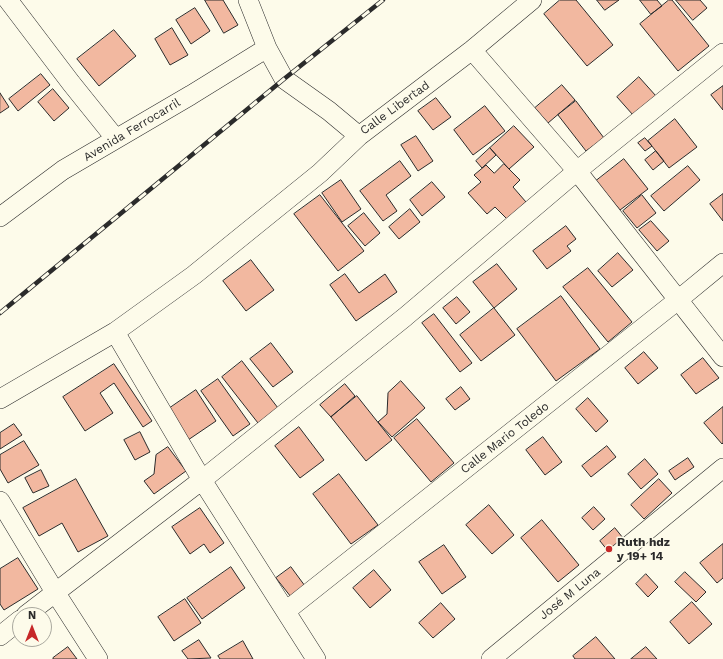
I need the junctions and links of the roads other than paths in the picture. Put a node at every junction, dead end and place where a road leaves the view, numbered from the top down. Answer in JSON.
{"nodes":[{"id":1,"x":8,"y":0,"type":"edge"},
{"id":2,"x":248,"y":0,"type":"edge"},
{"id":3,"x":532,"y":0,"type":"edge"},
{"id":4,"x":267,"y":48,"type":"junction"},
{"id":5,"x":472,"y":50,"type":"junction"},
{"id":6,"x":723,"y":53,"type":"edge"},
{"id":7,"x":359,"y":136,"type":"junction"},
{"id":8,"x":116,"y":139,"type":"junction"},
{"id":9,"x":577,"y":171,"type":"junction"},
{"id":10,"x":0,"y":217,"type":"edge"},
{"id":11,"x":723,"y":263,"type":"edge"},
{"id":12,"x":678,"y":300,"type":"junction"},
{"id":13,"x":115,"y":332,"type":"junction"},
{"id":14,"x":723,"y":357,"type":"edge"},
{"id":15,"x":0,"y":399,"type":"edge"},
{"id":16,"x":723,"y":468,"type":"edge"},
{"id":17,"x":202,"y":480,"type":"junction"},
{"id":18,"x":0,"y":501,"type":"edge"},
{"id":19,"x":55,"y":592,"type":"junction"},
{"id":20,"x":36,"y":607,"type":"edge"},
{"id":21,"x":286,"y":611,"type":"junction"},
{"id":22,"x":12,"y":626,"type":"edge"},
{"id":23,"x":0,"y":636,"type":"edge"},
{"id":24,"x":98,"y":659,"type":"edge"},
{"id":25,"x":316,"y":659,"type":"edge"},
{"id":26,"x":490,"y":659,"type":"edge"}],
"edges":[{"from":1,"to":8,"type":"street"},
{"from":2,"to":4,"type":"street","name":"Calle Libertad"},
{"from":3,"to":5,"type":"street","name":"Calle Libertad"},
{"from":4,"to":7,"type":"street","name":"Calle Libertad"},
{"from":4,"to":8,"type":"street","name":"Avenida Ferrocarril"},
{"from":5,"to":7,"type":"street","name":"Calle Libertad"},
{"from":5,"to":9,"type":"street"},
{"from":6,"to":9,"type":"street"},
{"from":7,"to":13,"type":"street"},
{"from":8,"to":10,"type":"street","name":"Avenida Ferrocarril"},
{"from":9,"to":12,"type":"street"},
{"from":9,"to":17,"type":"street"},
{"from":11,"to":12,"type":"street","name":"Calle Mario Toledo"},
{"from":12,"to":14,"type":"street"},
{"from":12,"to":21,"type":"street","name":"Calle Mario Toledo"},
{"from":13,"to":15,"type":"street"},
{"from":13,"to":17,"type":"street"},
{"from":16,"to":26,"type":"street","name":"José M Luna"},
{"from":17,"to":19,"type":"street"},
{"from":17,"to":21,"type":"street"},
{"from":18,"to":19,"type":"street"},
{"from":19,"to":20,"type":"street"},
{"from":19,"to":24,"type":"street"},
{"from":21,"to":25,"type":"street"},
{"from":22,"to":23,"type":"street"}]}
